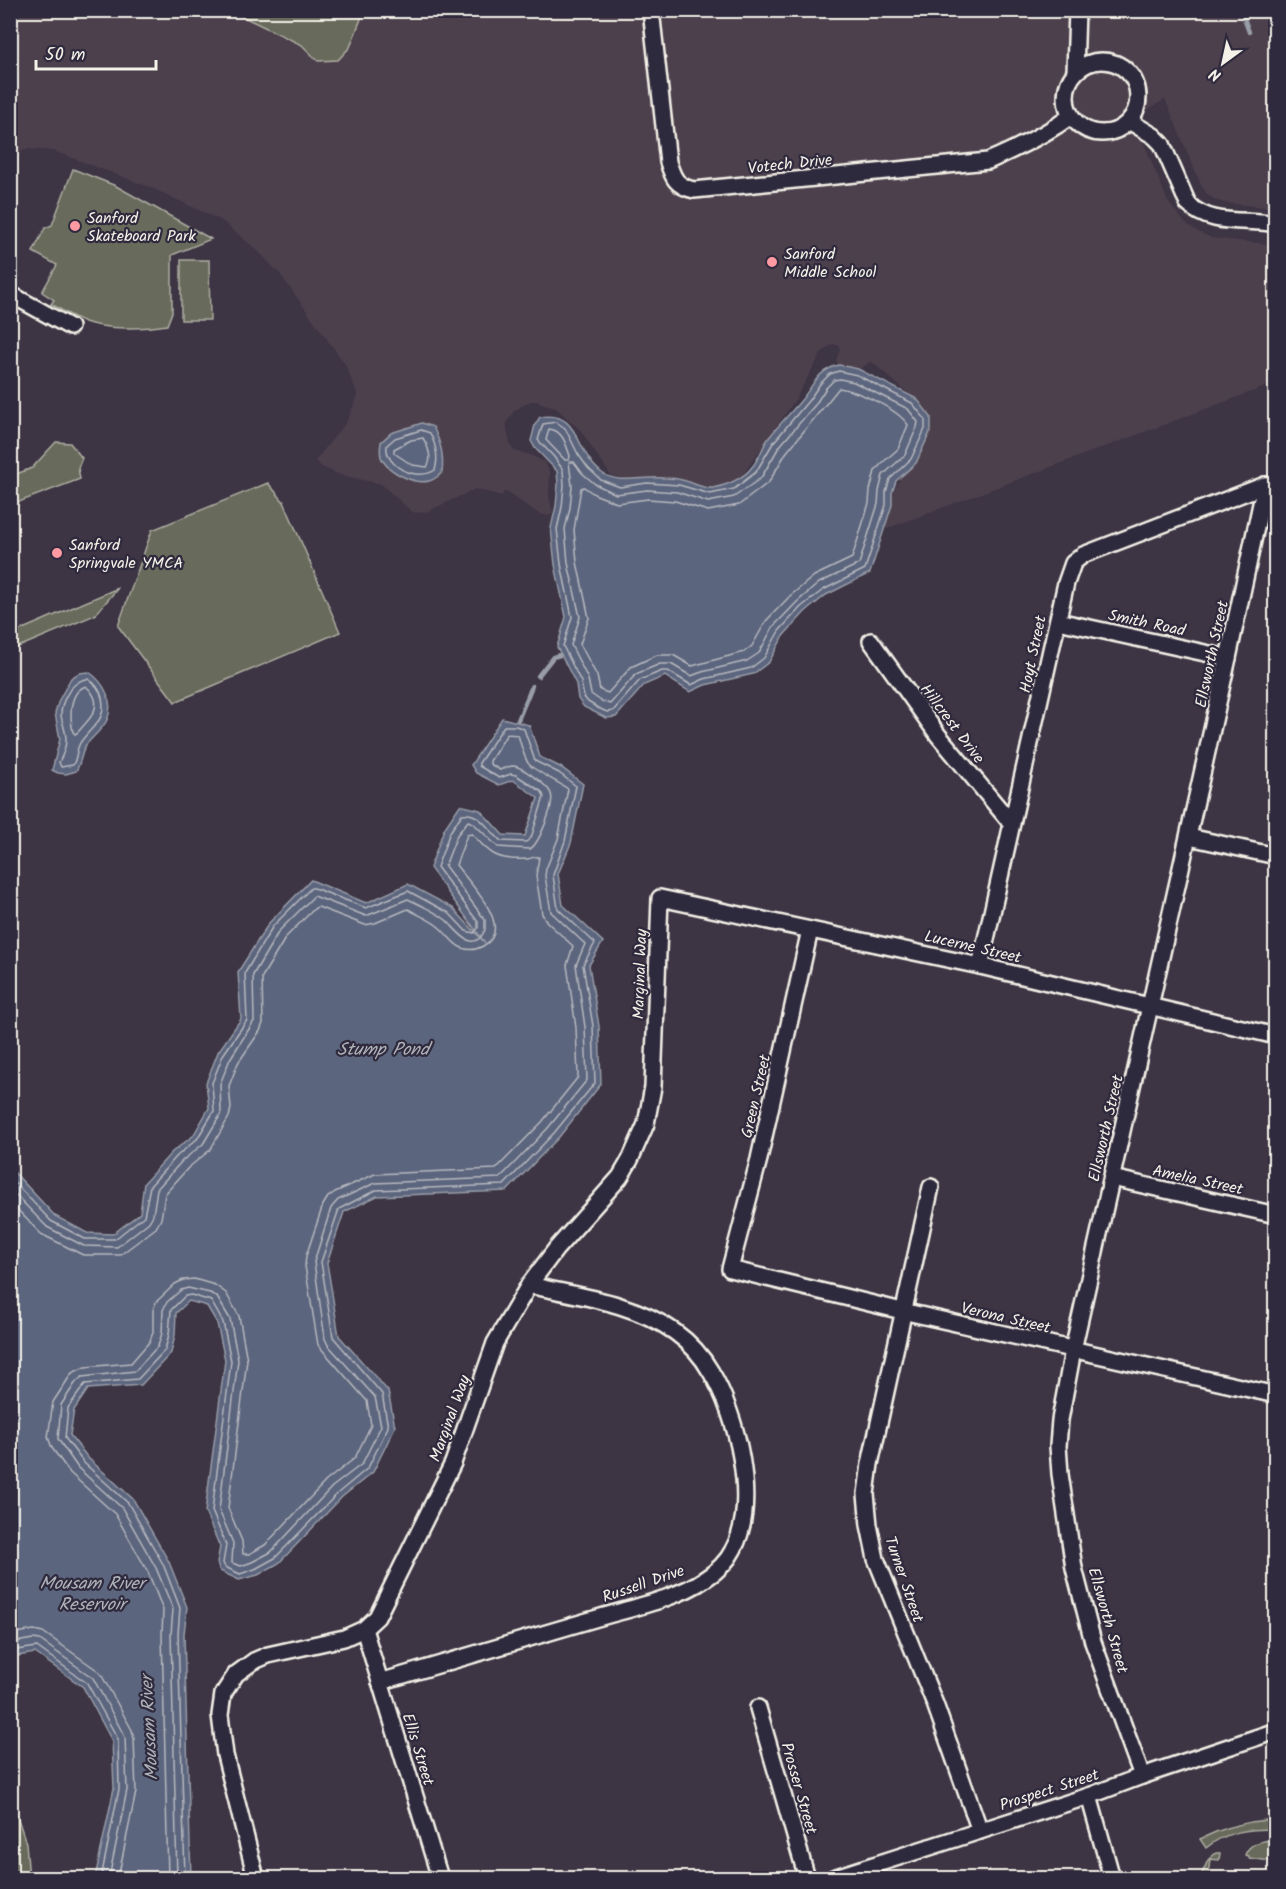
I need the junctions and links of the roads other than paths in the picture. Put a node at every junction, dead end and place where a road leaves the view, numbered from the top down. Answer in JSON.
{"nodes":[{"id":1,"x":651,"y":10,"type":"edge"},
{"id":2,"x":1077,"y":10,"type":"edge"},
{"id":3,"x":1075,"y":72,"type":"junction"},
{"id":4,"x":1071,"y":116,"type":"junction"},
{"id":5,"x":1129,"y":121,"type":"junction"},
{"id":6,"x":1275,"y":224,"type":"edge"},
{"id":7,"x":10,"y":294,"type":"edge"},
{"id":8,"x":70,"y":327,"type":"dead end"},
{"id":9,"x":1270,"y":485,"type":"edge"},
{"id":10,"x":1058,"y":621,"type":"junction"},
{"id":11,"x":871,"y":641,"type":"dead end"},
{"id":12,"x":1228,"y":658,"type":"junction"},
{"id":13,"x":1011,"y":823,"type":"junction"},
{"id":14,"x":1189,"y":837,"type":"junction"},
{"id":15,"x":1275,"y":856,"type":"edge"},
{"id":16,"x":660,"y":898,"type":"joint"},
{"id":17,"x":810,"y":930,"type":"junction"},
{"id":18,"x":980,"y":966,"type":"junction"},
{"id":19,"x":1151,"y":1006,"type":"junction"},
{"id":20,"x":1275,"y":1036,"type":"edge"},
{"id":21,"x":1112,"y":1179,"type":"junction"},
{"id":22,"x":931,"y":1187,"type":"dead end"},
{"id":23,"x":1275,"y":1215,"type":"edge"},
{"id":24,"x":730,"y":1269,"type":"joint"},
{"id":25,"x":529,"y":1285,"type":"junction"},
{"id":26,"x":902,"y":1311,"type":"junction"},
{"id":27,"x":1073,"y":1350,"type":"junction"},
{"id":28,"x":1275,"y":1395,"type":"edge"},
{"id":29,"x":364,"y":1629,"type":"junction"},
{"id":30,"x":380,"y":1682,"type":"junction"},
{"id":31,"x":758,"y":1708,"type":"dead end"},
{"id":32,"x":1275,"y":1731,"type":"edge"},
{"id":33,"x":1142,"y":1776,"type":"junction"},
{"id":34,"x":1089,"y":1796,"type":"junction"},
{"id":35,"x":980,"y":1831,"type":"junction"},
{"id":36,"x":256,"y":1878,"type":"edge"},
{"id":37,"x":440,"y":1878,"type":"edge"},
{"id":38,"x":807,"y":1878,"type":"edge"},
{"id":39,"x":833,"y":1878,"type":"edge"},
{"id":40,"x":1112,"y":1878,"type":"edge"}],
"edges":[{"from":1,"to":4,"type":"street","name":"Votech Drive"},
{"from":2,"to":3,"type":"street"},
{"from":3,"to":4,"type":"street"},
{"from":3,"to":5,"type":"street"},
{"from":4,"to":5,"type":"street"},
{"from":5,"to":6,"type":"street"},
{"from":7,"to":8,"type":"street"},
{"from":9,"to":10,"type":"street","name":"Hoyt Street"},
{"from":9,"to":12,"type":"street","name":"Ellsworth Street"},
{"from":10,"to":12,"type":"street","name":"Smith Road"},
{"from":10,"to":13,"type":"street","name":"Hoyt Street"},
{"from":11,"to":13,"type":"street","name":"Hillcrest Drive"},
{"from":12,"to":14,"type":"street","name":"Ellsworth Street"},
{"from":13,"to":18,"type":"street","name":"Hoyt Street"},
{"from":14,"to":15,"type":"street"},
{"from":14,"to":19,"type":"street","name":"Ellsworth Street"},
{"from":16,"to":17,"type":"street","name":"Lucerne Street"},
{"from":16,"to":25,"type":"street","name":"Marginal Way"},
{"from":17,"to":18,"type":"street","name":"Lucerne Street"},
{"from":17,"to":24,"type":"street","name":"Green Street"},
{"from":18,"to":19,"type":"street","name":"Lucerne Street"},
{"from":19,"to":20,"type":"street","name":"Lucerne Street"},
{"from":19,"to":21,"type":"street","name":"Ellsworth Street"},
{"from":21,"to":23,"type":"street","name":"Amelia Street"},
{"from":21,"to":27,"type":"street","name":"Ellsworth Street"},
{"from":22,"to":26,"type":"street","name":"Turner Street"},
{"from":24,"to":26,"type":"street","name":"Verona Street"},
{"from":25,"to":29,"type":"street","name":"Marginal Way"},
{"from":25,"to":30,"type":"street","name":"Russell Drive"},
{"from":26,"to":27,"type":"street","name":"Verona Street"},
{"from":26,"to":35,"type":"street","name":"Turner Street"},
{"from":27,"to":28,"type":"street","name":"Verona Street"},
{"from":27,"to":33,"type":"street","name":"Ellsworth Street"},
{"from":29,"to":30,"type":"street","name":"Ellis Street"},
{"from":29,"to":36,"type":"street"},
{"from":30,"to":37,"type":"street","name":"Ellis Street"},
{"from":31,"to":38,"type":"street","name":"Prosser Street"},
{"from":32,"to":33,"type":"street","name":"Prospect Street"},
{"from":33,"to":34,"type":"street","name":"Prospect Street"},
{"from":34,"to":35,"type":"street","name":"Prospect Street"},
{"from":34,"to":40,"type":"street"},
{"from":35,"to":39,"type":"street","name":"Prospect Street"}]}
